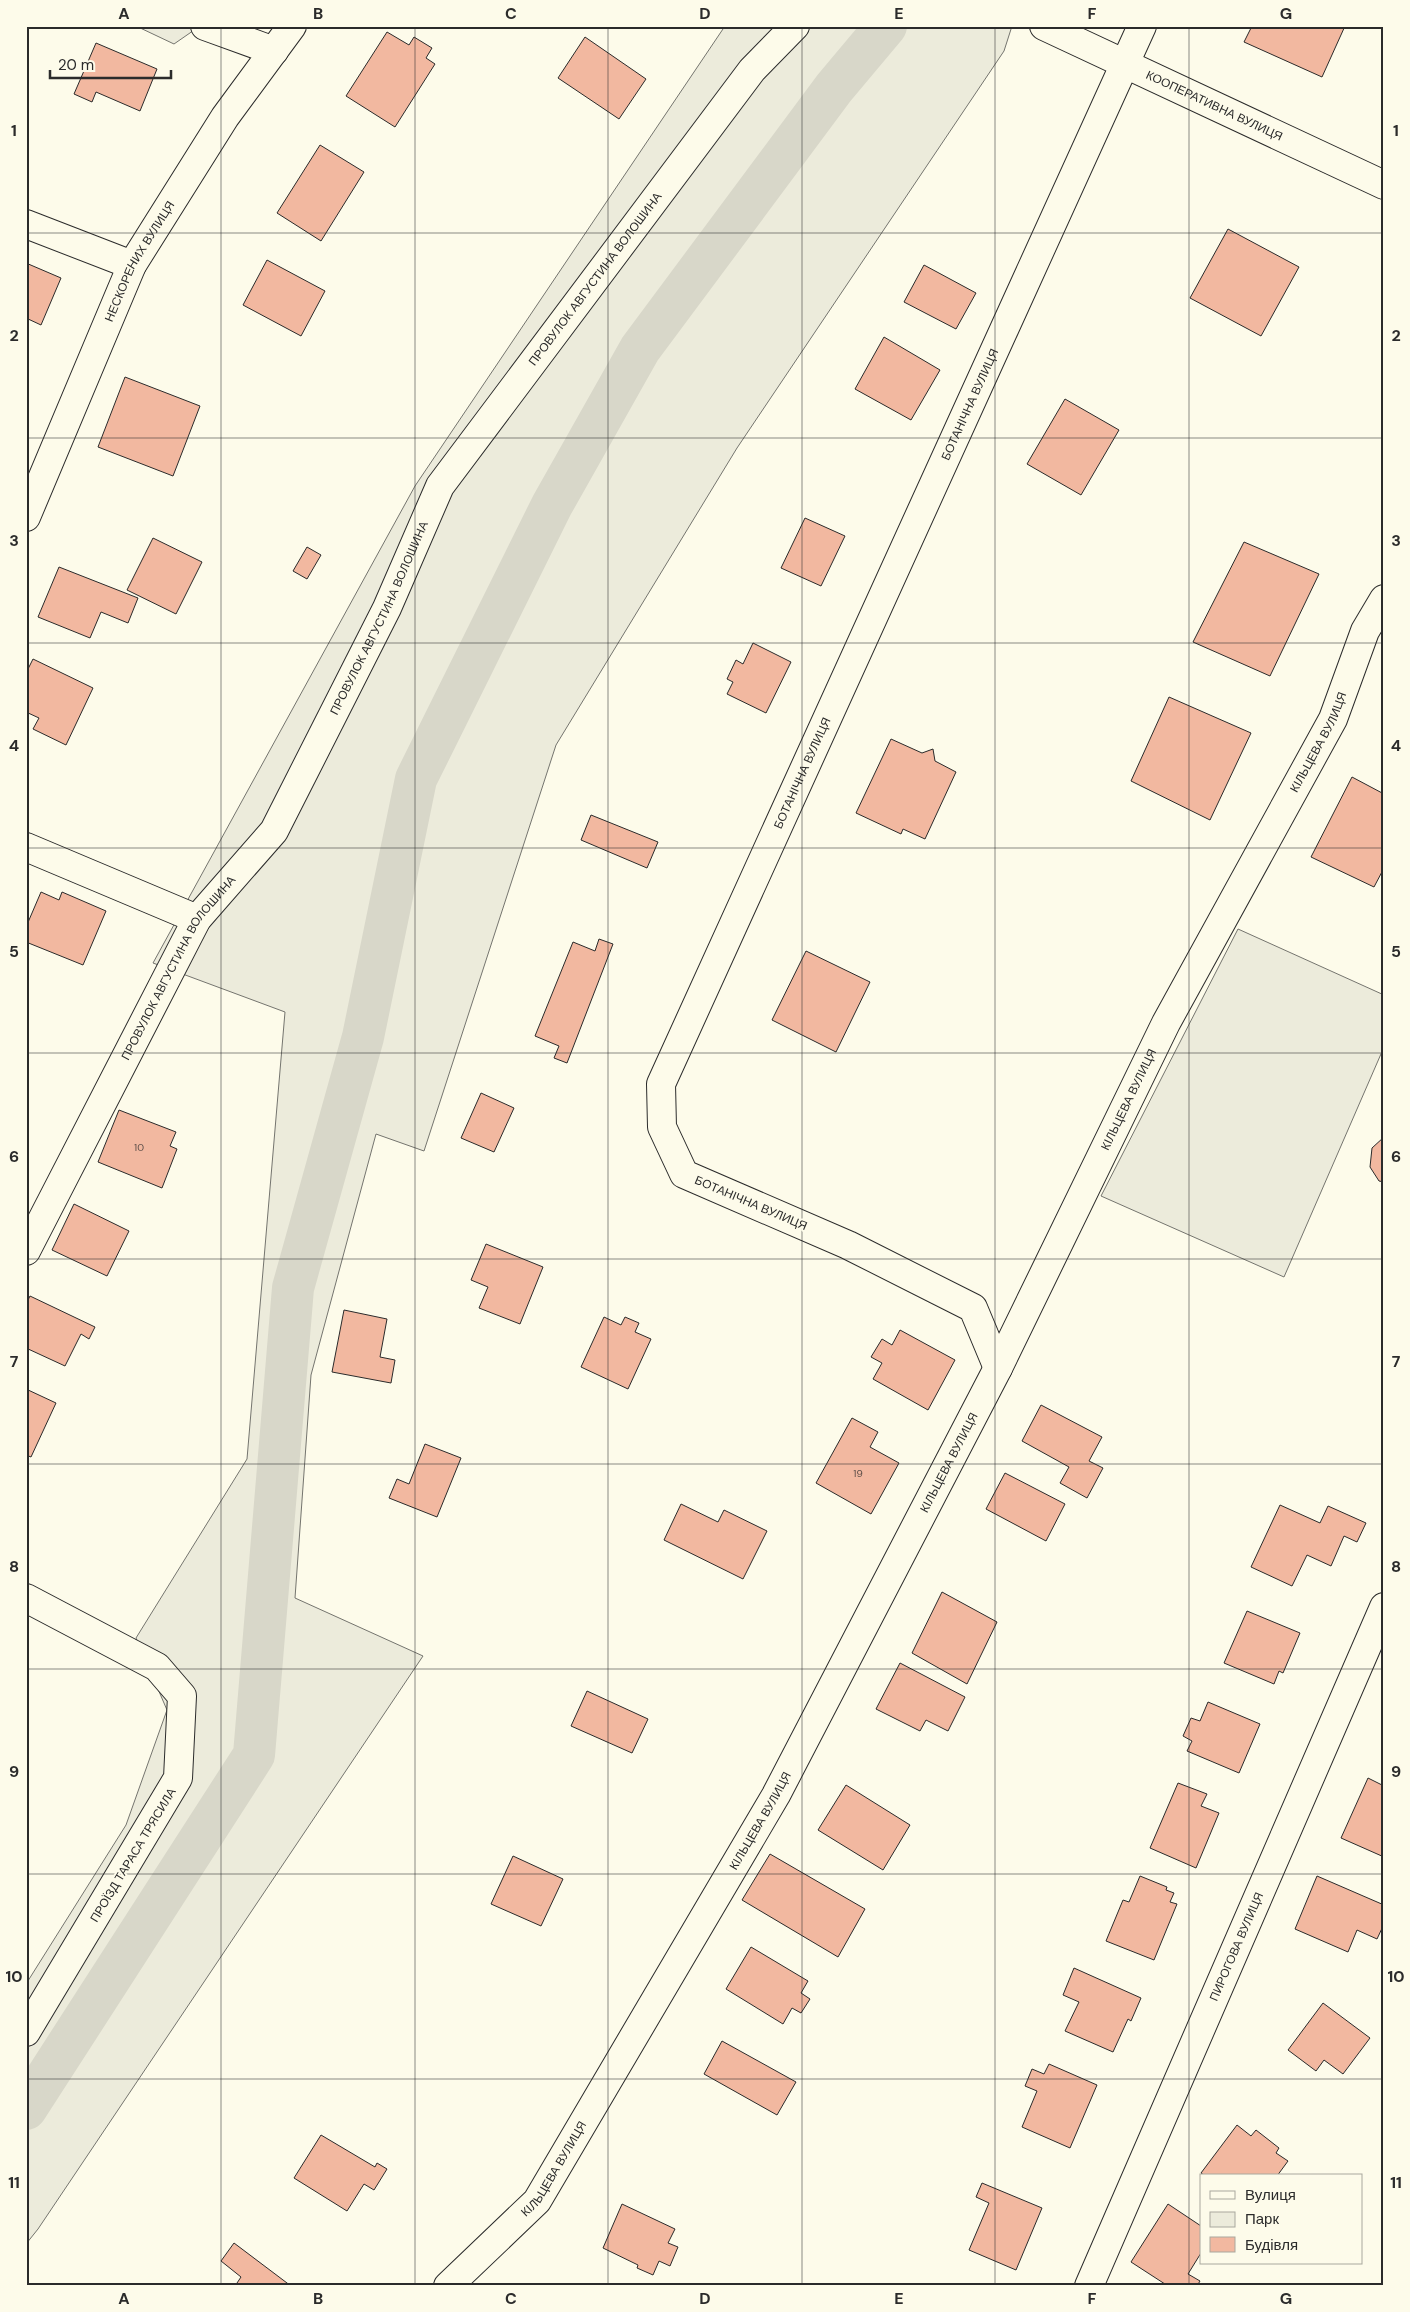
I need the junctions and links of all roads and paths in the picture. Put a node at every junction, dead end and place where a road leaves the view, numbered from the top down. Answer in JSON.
{"nodes":[{"id":1,"x":205,"y":26,"type":"edge"},
{"id":2,"x":292,"y":26,"type":"edge"},
{"id":3,"x":795,"y":26,"type":"edge"},
{"id":4,"x":1044,"y":26,"type":"edge"},
{"id":5,"x":1142,"y":26,"type":"edge"},
{"id":6,"x":274,"y":51,"type":"junction"},
{"id":7,"x":1124,"y":65,"type":"junction"},
{"id":8,"x":1384,"y":184,"type":"edge"},
{"id":9,"x":26,"y":224,"type":"edge"},
{"id":10,"x":132,"y":265,"type":"junction"},
{"id":11,"x":26,"y":518,"type":"edge"},
{"id":12,"x":1384,"y":598,"type":"edge"},
{"id":13,"x":26,"y":847,"type":"edge"},
{"id":14,"x":197,"y":920,"type":"junction"},
{"id":15,"x":26,"y":1251,"type":"edge"},
{"id":16,"x":998,"y":1368,"type":"junction"},
{"id":17,"x":26,"y":1598,"type":"edge"},
{"id":18,"x":1384,"y":1607,"type":"edge"},
{"id":19,"x":26,"y":2032,"type":"edge"},
{"id":20,"x":448,"y":2286,"type":"edge"},
{"id":21,"x":1089,"y":2286,"type":"edge"}],
"edges":[{"from":1,"to":6,"type":"street"},
{"from":2,"to":6,"type":"street","name":"НЕСКОРЕНИХ ВУЛИЦЯ"},
{"from":3,"to":14,"type":"street","name":"ПРОВУЛОК АВГУСТИНА ВОЛОШИНА"},
{"from":4,"to":7,"type":"street","name":"КООПЕРАТИВНА ВУЛИЦЯ"},
{"from":5,"to":7,"type":"street","name":"БОТАНІЧНА ВУЛИЦЯ"},
{"from":6,"to":10,"type":"street","name":"НЕСКОРЕНИХ ВУЛИЦЯ"},
{"from":7,"to":8,"type":"street","name":"КООПЕРАТИВНА ВУЛИЦЯ"},
{"from":7,"to":16,"type":"street","name":"БОТАНІЧНА ВУЛИЦЯ"},
{"from":9,"to":10,"type":"street"},
{"from":10,"to":11,"type":"street","name":"НЕСКОРЕНИХ ВУЛИЦЯ"},
{"from":12,"to":16,"type":"street","name":"КІЛЬЦЕВА ВУЛИЦЯ"},
{"from":13,"to":14,"type":"street"},
{"from":14,"to":15,"type":"street","name":"ПРОВУЛОК АВГУСТИНА ВОЛОШИНА"},
{"from":16,"to":20,"type":"street","name":"КІЛЬЦЕВА ВУЛИЦЯ"},
{"from":17,"to":19,"type":"street","name":"ПРОЇЗД ТАРАСА ТРЯСИЛА"},
{"from":18,"to":21,"type":"street","name":"ПИРОГОВА ВУЛИЦЯ"}]}
